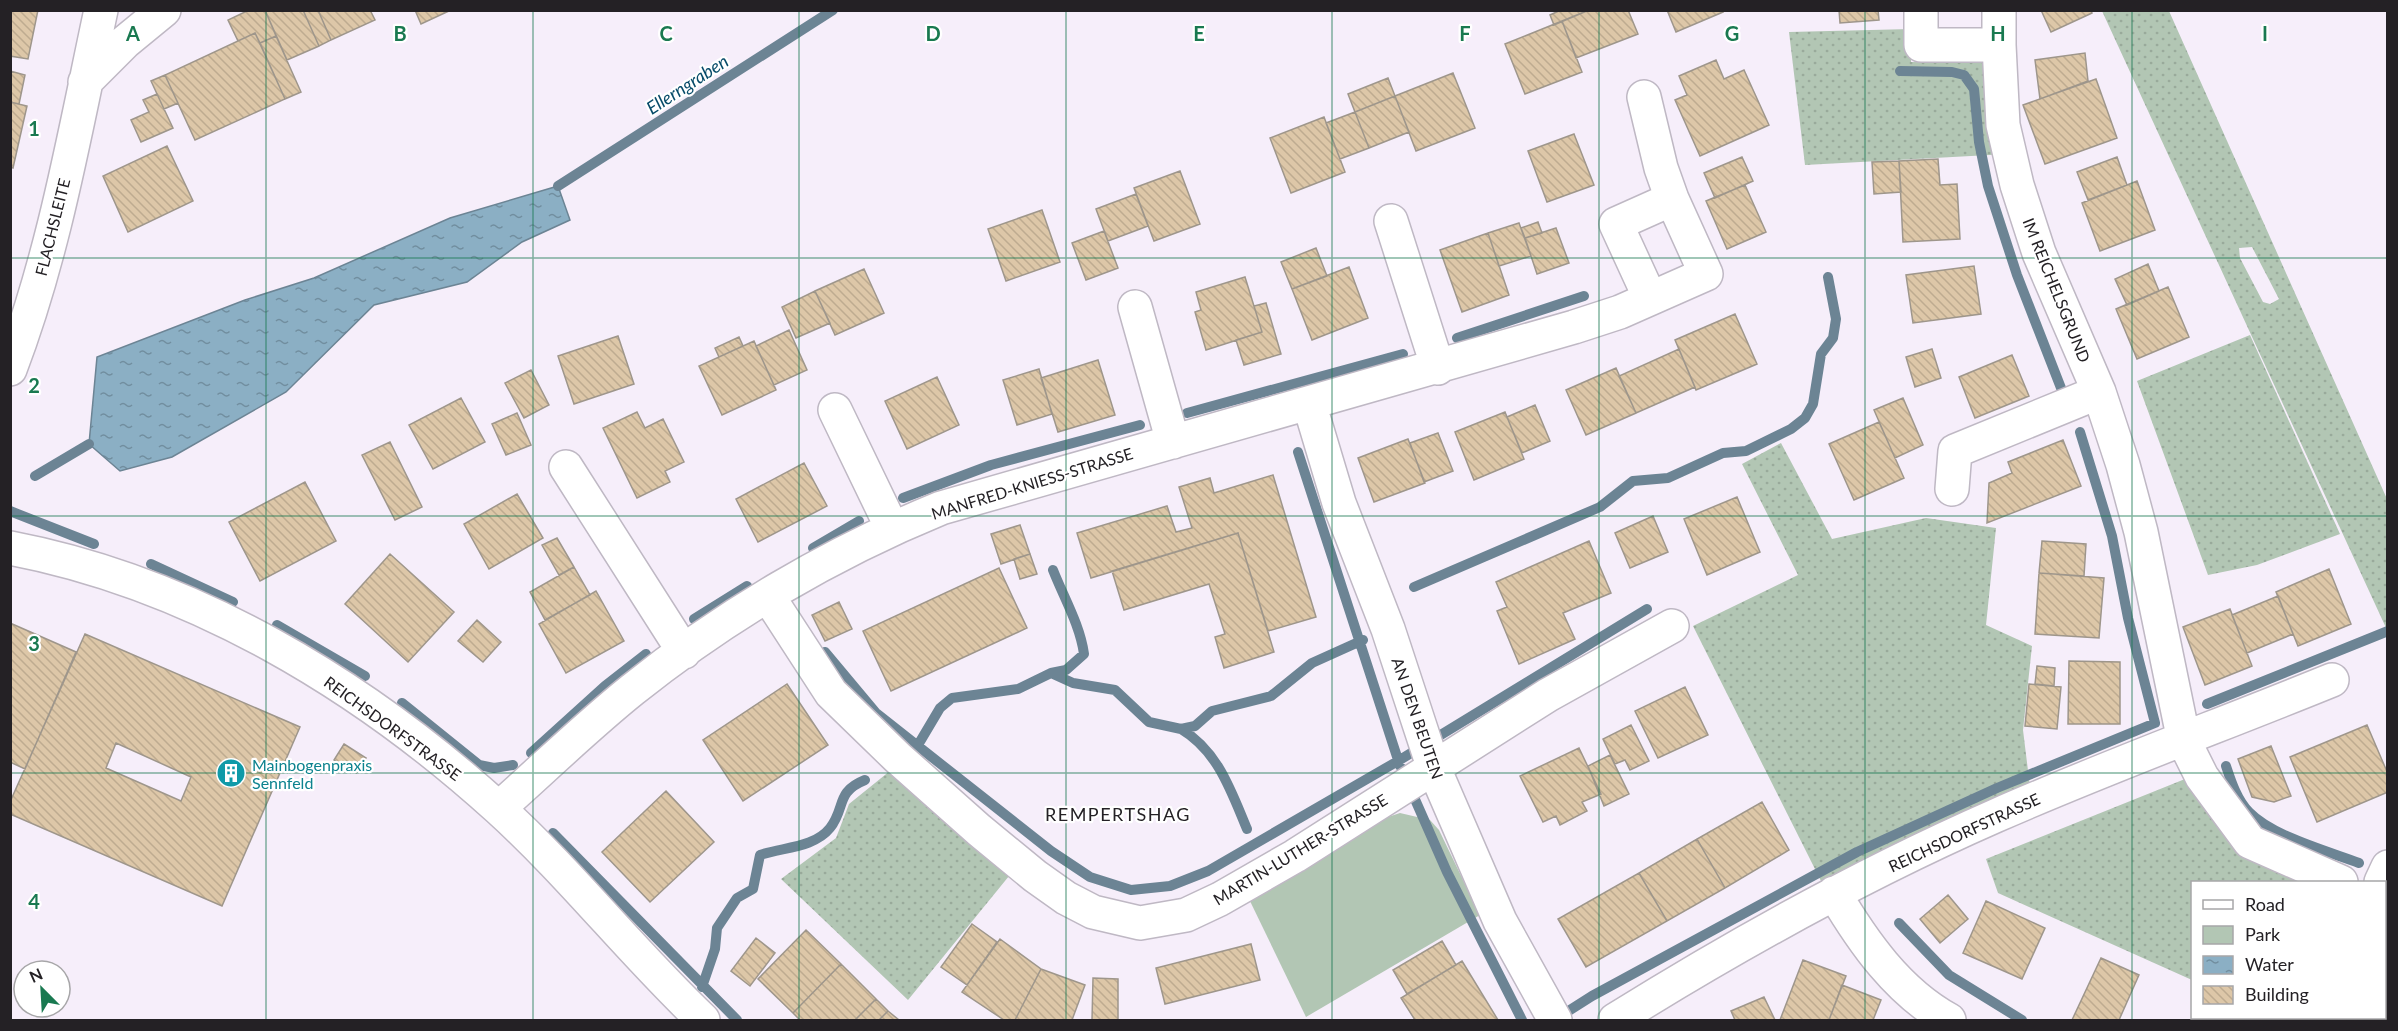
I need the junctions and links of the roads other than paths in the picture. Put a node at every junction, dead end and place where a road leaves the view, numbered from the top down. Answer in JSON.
{"nodes":[{"id":1,"x":101,"y":10,"type":"edge"},
{"id":2,"x":164,"y":10,"type":"edge"},
{"id":3,"x":1921,"y":10,"type":"edge"},
{"id":4,"x":1998,"y":10,"type":"edge"},
{"id":5,"x":1999,"y":45,"type":"junction"},
{"id":6,"x":85,"y":82,"type":"junction"},
{"id":7,"x":1644,"y":97,"type":"dead end"},
{"id":8,"x":1672,"y":199,"type":"junction"},
{"id":9,"x":1392,"y":221,"type":"dead end"},
{"id":10,"x":1650,"y":298,"type":"junction"},
{"id":11,"x":1135,"y":307,"type":"dead end"},
{"id":12,"x":1438,"y":368,"type":"junction"},
{"id":13,"x":10,"y":369,"type":"edge"},
{"id":14,"x":2099,"y":392,"type":"junction"},
{"id":15,"x":1309,"y":403,"type":"junction"},
{"id":16,"x":834,"y":410,"type":"dead end"},
{"id":17,"x":1173,"y":442,"type":"junction"},
{"id":18,"x":566,"y":467,"type":"dead end"},
{"id":19,"x":1952,"y":489,"type":"dead end"},
{"id":20,"x":892,"y":528,"type":"junction"},
{"id":21,"x":10,"y":548,"type":"edge"},
{"id":22,"x":768,"y":596,"type":"junction"},
{"id":23,"x":1672,"y":626,"type":"dead end"},
{"id":24,"x":684,"y":652,"type":"junction"},
{"id":25,"x":2332,"y":680,"type":"dead end"},
{"id":26,"x":2184,"y":741,"type":"junction"},
{"id":27,"x":1433,"y":766,"type":"junction"},
{"id":28,"x":499,"y":808,"type":"junction"},
{"id":29,"x":2388,"y":867,"type":"edge"},
{"id":30,"x":2339,"y":881,"type":"edge"},
{"id":31,"x":2381,"y":881,"type":"edge"},
{"id":32,"x":1834,"y":893,"type":"junction"},
{"id":33,"x":703,"y":1020,"type":"edge"},
{"id":34,"x":1555,"y":1020,"type":"edge"},
{"id":35,"x":1615,"y":1020,"type":"edge"},
{"id":36,"x":1949,"y":1020,"type":"edge"}],
"edges":[{"from":1,"to":6,"type":"street","name":"FLACHSLEITE"},
{"from":2,"to":6,"type":"street"},
{"from":3,"to":5,"type":"street"},
{"from":4,"to":5,"type":"street","name":"IM REICHELSGRUND"},
{"from":5,"to":14,"type":"street","name":"IM REICHELSGRUND"},
{"from":6,"to":13,"type":"street","name":"FLACHSLEITE"},
{"from":7,"to":8,"type":"street","name":"MANFRED-KNIESS-STRASSE"},
{"from":8,"to":10,"type":"street"},
{"from":8,"to":10,"type":"street","name":"MANFRED-KNIESS-STRASSE"},
{"from":9,"to":12,"type":"street"},
{"from":10,"to":12,"type":"street","name":"MANFRED-KNIESS-STRASSE"},
{"from":11,"to":17,"type":"street"},
{"from":12,"to":15,"type":"street","name":"MANFRED-KNIESS-STRASSE"},
{"from":14,"to":19,"type":"street"},
{"from":14,"to":26,"type":"street","name":"IM REICHELSGRUND"},
{"from":15,"to":17,"type":"street","name":"MANFRED-KNIESS-STRASSE"},
{"from":15,"to":27,"type":"street","name":"AN DEN BEUTEN"},
{"from":16,"to":20,"type":"street"},
{"from":17,"to":20,"type":"street","name":"MANFRED-KNIESS-STRASSE"},
{"from":18,"to":24,"type":"street"},
{"from":20,"to":22,"type":"street","name":"MANFRED-KNIESS-STRASSE"},
{"from":21,"to":28,"type":"street","name":"REICHSDORFSTRASSE"},
{"from":22,"to":24,"type":"street","name":"MANFRED-KNIESS-STRASSE"},
{"from":22,"to":27,"type":"street","name":"MARTIN-LUTHER-STRASSE"},
{"from":23,"to":27,"type":"street","name":"MARTIN-LUTHER-STRASSE"},
{"from":24,"to":28,"type":"street","name":"MANFRED-KNIESS-STRASSE"},
{"from":25,"to":26,"type":"street","name":"REICHSDORFSTRASSE"},
{"from":26,"to":30,"type":"street","name":"IM REICHELSGRUND"},
{"from":26,"to":32,"type":"street","name":"REICHSDORFSTRASSE"},
{"from":27,"to":34,"type":"street","name":"AN DEN BEUTEN"},
{"from":28,"to":33,"type":"street","name":"REICHSDORFSTRASSE"},
{"from":29,"to":31,"type":"street"},
{"from":32,"to":35,"type":"street","name":"REICHSDORFSTRASSE"},
{"from":32,"to":36,"type":"street"}]}
